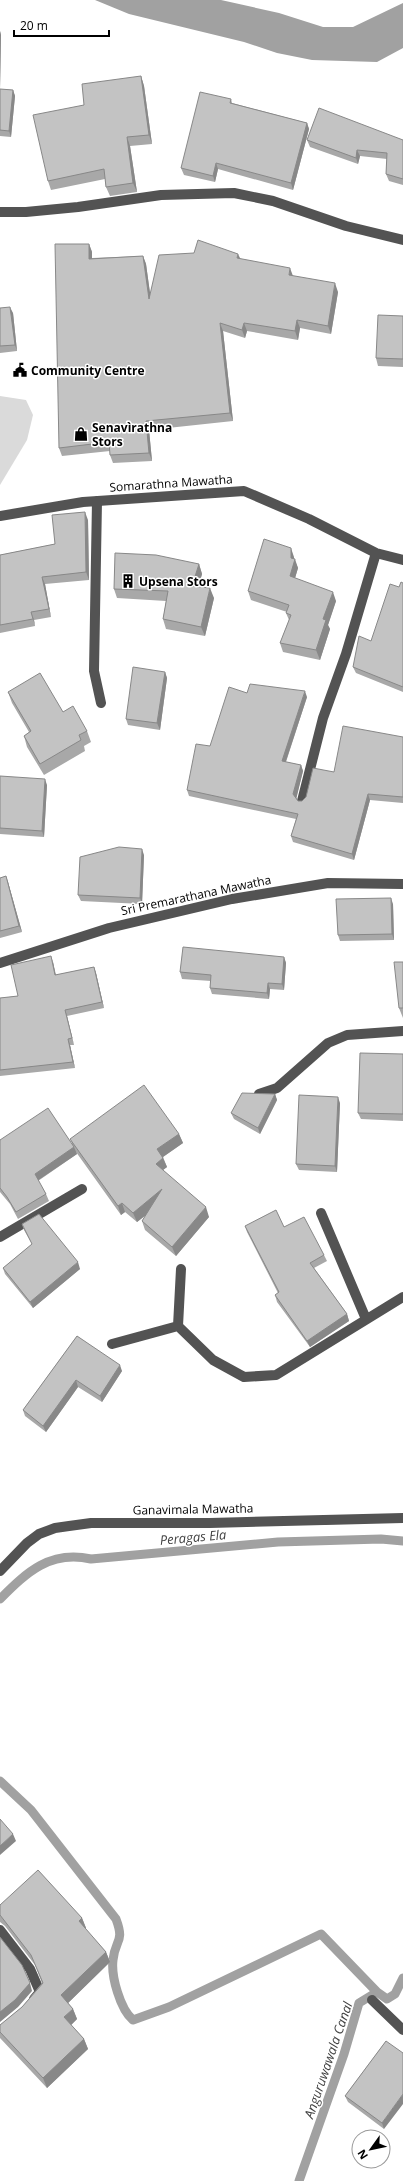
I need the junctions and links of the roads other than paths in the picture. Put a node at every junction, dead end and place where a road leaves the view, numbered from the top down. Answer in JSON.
{"nodes":[{"id":1,"x":0,"y":212,"type":"edge"},
{"id":2,"x":403,"y":240,"type":"edge"},
{"id":3,"x":97,"y":501,"type":"junction"},
{"id":4,"x":0,"y":516,"type":"edge"},
{"id":5,"x":376,"y":552,"type":"junction"},
{"id":6,"x":403,"y":560,"type":"edge"},
{"id":7,"x":101,"y":703,"type":"dead end"},
{"id":8,"x":302,"y":801,"type":"edge"},
{"id":9,"x":403,"y":884,"type":"edge"},
{"id":10,"x":0,"y":963,"type":"edge"},
{"id":11,"x":403,"y":1031,"type":"edge"},
{"id":12,"x":259,"y":1094,"type":"edge"},
{"id":13,"x":82,"y":1189,"type":"dead end"},
{"id":14,"x":320,"y":1213,"type":"dead end"},
{"id":15,"x":0,"y":1238,"type":"edge"},
{"id":16,"x":181,"y":1269,"type":"dead end"},
{"id":17,"x":403,"y":1297,"type":"edge"},
{"id":18,"x":366,"y":1319,"type":"junction"},
{"id":19,"x":178,"y":1326,"type":"junction"},
{"id":20,"x":112,"y":1344,"type":"dead end"},
{"id":21,"x":403,"y":1518,"type":"edge"},
{"id":22,"x":0,"y":1571,"type":"edge"},
{"id":23,"x":0,"y":1930,"type":"edge"},
{"id":24,"x":372,"y":2000,"type":"dead end"},
{"id":25,"x":26,"y":2007,"type":"edge"},
{"id":26,"x":403,"y":2030,"type":"edge"}],
"edges":[{"from":1,"to":2,"type":"street"},
{"from":3,"to":4,"type":"street","name":"Somarathna Mawatha"},
{"from":3,"to":5,"type":"street","name":"Somarathna Mawatha"},
{"from":3,"to":7,"type":"street"},
{"from":5,"to":6,"type":"street","name":"Somarathna Mawatha"},
{"from":5,"to":8,"type":"street"},
{"from":9,"to":10,"type":"street","name":"Sri Premarathana Mawatha"},
{"from":11,"to":12,"type":"street"},
{"from":13,"to":15,"type":"street"},
{"from":14,"to":18,"type":"street"},
{"from":16,"to":19,"type":"street"},
{"from":17,"to":18,"type":"street"},
{"from":18,"to":19,"type":"street"},
{"from":19,"to":20,"type":"street"},
{"from":21,"to":22,"type":"street","name":"Ganavimala Mawatha"},
{"from":23,"to":25,"type":"street"},
{"from":24,"to":26,"type":"street"}]}
